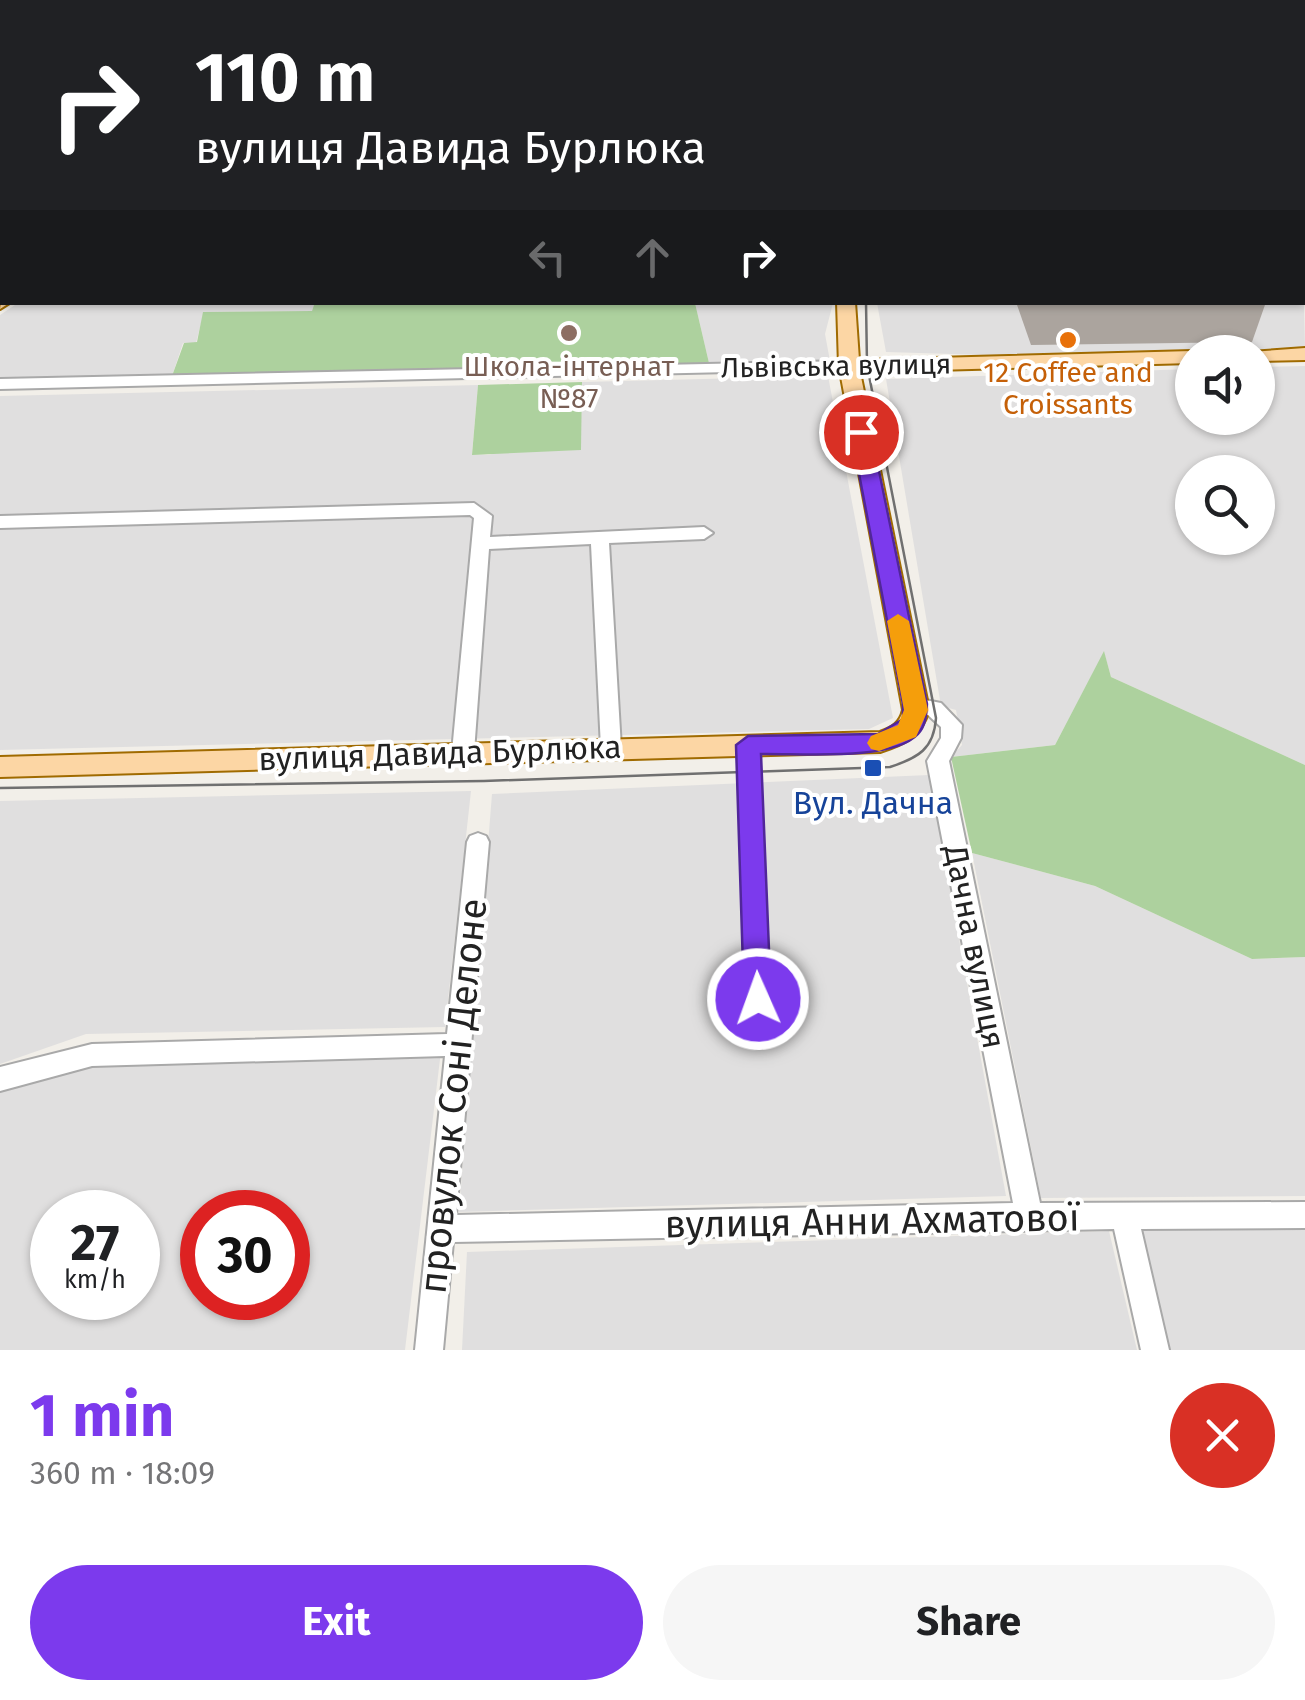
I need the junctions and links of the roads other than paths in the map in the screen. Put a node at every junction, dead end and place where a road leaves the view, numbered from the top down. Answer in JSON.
{"nodes":[{"id":1,"x":846,"y":305,"type":"edge"},
{"id":2,"x":1305,"y":354,"type":"edge"},
{"id":3,"x":1275,"y":355,"type":"edge"},
{"id":4,"x":1175,"y":357,"type":"edge"},
{"id":5,"x":848,"y":366,"type":"junction"},
{"id":6,"x":6,"y":384,"type":"edge"},
{"id":7,"x":0,"y":406,"type":"edge"},
{"id":8,"x":0,"y":522,"type":"edge"},
{"id":9,"x":704,"y":533,"type":"dead end"},
{"id":10,"x":600,"y":538,"type":"junction"},
{"id":11,"x":482,"y":543,"type":"junction"},
{"id":12,"x":915,"y":704,"type":"junction"},
{"id":13,"x":748,"y":745,"type":"junction"},
{"id":14,"x":611,"y":748,"type":"junction"},
{"id":15,"x":462,"y":752,"type":"junction"},
{"id":16,"x":0,"y":767,"type":"edge"},
{"id":17,"x":478,"y":842,"type":"dead end"},
{"id":18,"x":758,"y":999,"type":"dead end"},
{"id":19,"x":457,"y":1045,"type":"junction"},
{"id":20,"x":0,"y":1079,"type":"edge"},
{"id":21,"x":1305,"y":1214,"type":"edge"},
{"id":22,"x":1029,"y":1216,"type":"junction"},
{"id":23,"x":1125,"y":1216,"type":"junction"},
{"id":24,"x":439,"y":1229,"type":"junction"},
{"id":25,"x":429,"y":1350,"type":"edge"},
{"id":26,"x":1155,"y":1350,"type":"edge"}],
"edges":[{"from":1,"to":5,"type":"main road"},
{"from":2,"to":3,"type":"main road"},
{"from":4,"to":5,"type":"main road","name":"Львівська вулиця"},
{"from":5,"to":6,"type":"street","name":"Львівська вулиця"},
{"from":5,"to":12,"type":"main road"},
{"from":6,"to":7,"type":"street"},
{"from":8,"to":11,"type":"street"},
{"from":9,"to":10,"type":"street"},
{"from":10,"to":11,"type":"street"},
{"from":10,"to":14,"type":"street"},
{"from":11,"to":15,"type":"street"},
{"from":12,"to":13,"type":"main road","name":"вулиця Давида Бурлюка"},
{"from":12,"to":22,"type":"street","name":"Дачна вулиця"},
{"from":13,"to":14,"type":"main road","name":"вулиця Давида Бурлюка"},
{"from":13,"to":18,"type":"street"},
{"from":14,"to":15,"type":"main road","name":"вулиця Давида Бурлюка"},
{"from":15,"to":16,"type":"main road","name":"вулиця Давида Бурлюка"},
{"from":17,"to":19,"type":"street","name":"провулок Соні Делоне"},
{"from":19,"to":20,"type":"street"},
{"from":19,"to":24,"type":"street","name":"провулок Соні Делоне"},
{"from":21,"to":23,"type":"street","name":"вулиця Анни Ахматової"},
{"from":22,"to":23,"type":"street","name":"вулиця Анни Ахматової"},
{"from":22,"to":24,"type":"street","name":"вулиця Анни Ахматової"},
{"from":23,"to":26,"type":"street"},
{"from":24,"to":25,"type":"street","name":"провулок Соні Делоне"}]}
